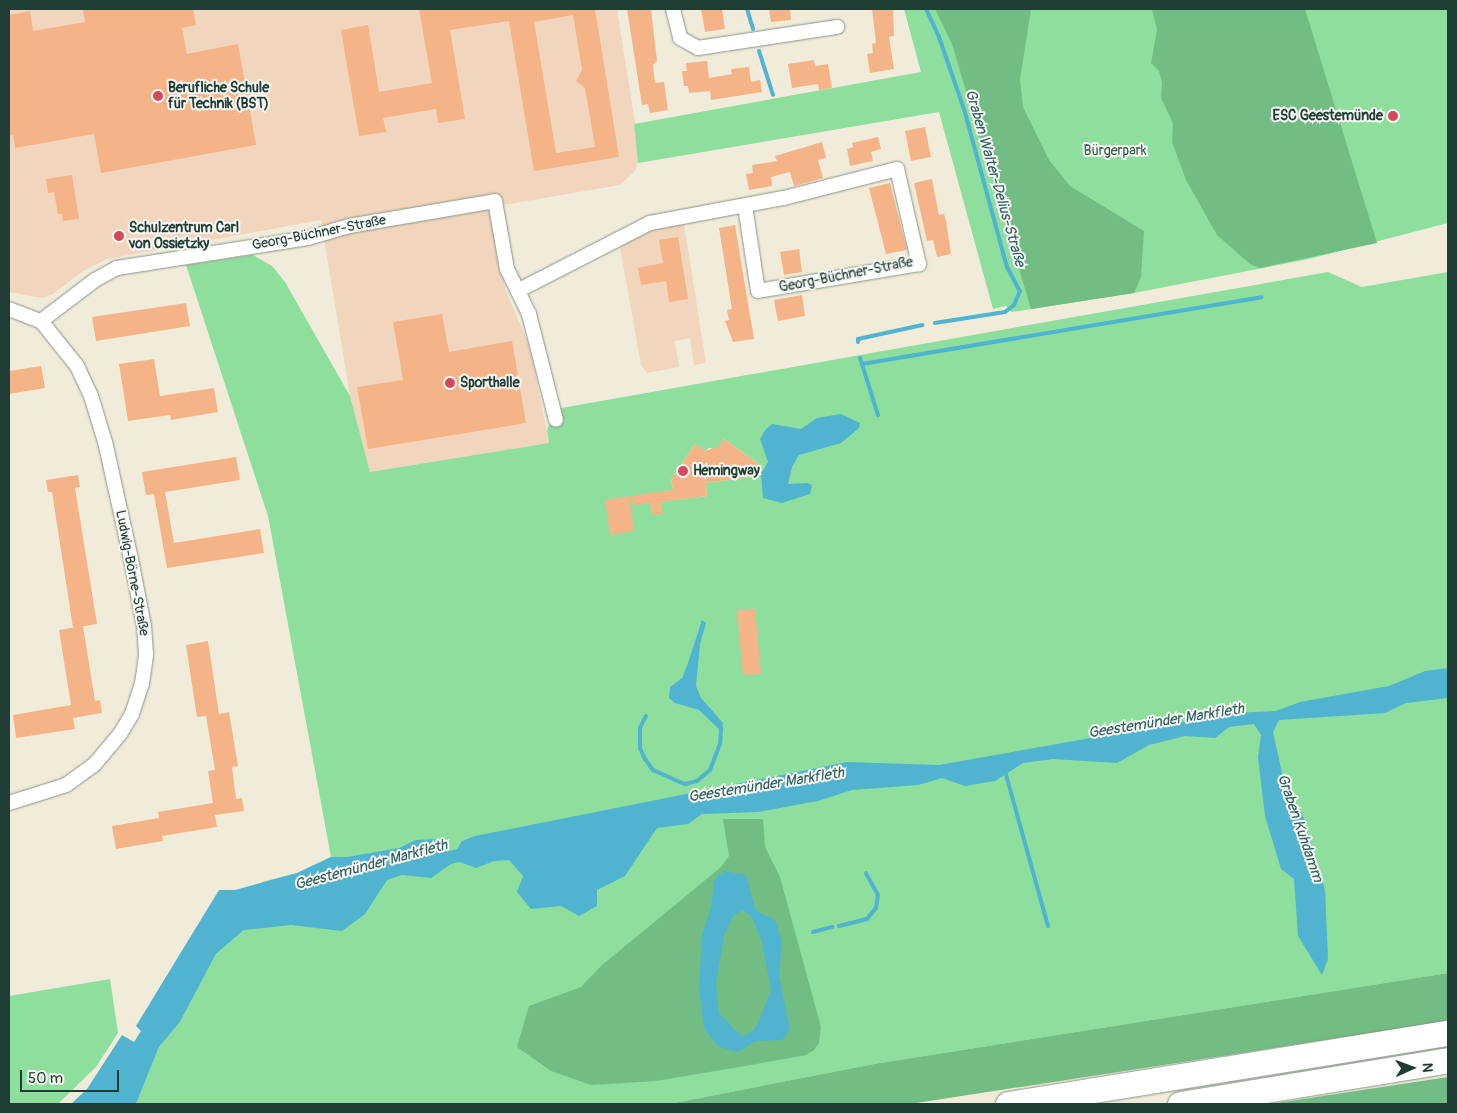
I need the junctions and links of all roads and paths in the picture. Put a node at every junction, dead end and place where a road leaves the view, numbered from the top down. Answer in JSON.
{"nodes":[{"id":1,"x":672,"y":9,"type":"edge"},
{"id":2,"x":837,"y":27,"type":"dead end"},
{"id":3,"x":745,"y":206,"type":"junction"},
{"id":4,"x":519,"y":290,"type":"junction"},
{"id":5,"x":9,"y":309,"type":"edge"},
{"id":6,"x":41,"y":321,"type":"junction"},
{"id":7,"x":556,"y":420,"type":"dead end"},
{"id":8,"x":9,"y":803,"type":"edge"},
{"id":9,"x":1448,"y":1033,"type":"edge"},
{"id":10,"x":1448,"y":1060,"type":"edge"},
{"id":11,"x":1008,"y":1104,"type":"edge"},
{"id":12,"x":1180,"y":1104,"type":"edge"}],
"edges":[{"from":1,"to":2,"type":"street"},
{"from":3,"to":3,"type":"street","name":"Georg-Büchner-Straße"},
{"from":3,"to":4,"type":"street","name":"Georg-Büchner-Straße"},
{"from":4,"to":6,"type":"street","name":"Georg-Büchner-Straße"},
{"from":4,"to":7,"type":"street","name":"Georg-Büchner-Straße"},
{"from":5,"to":6,"type":"street"},
{"from":6,"to":8,"type":"street","name":"Ludwig-Börne-Straße"},
{"from":9,"to":11,"type":"highway"},
{"from":10,"to":12,"type":"highway"}]}
